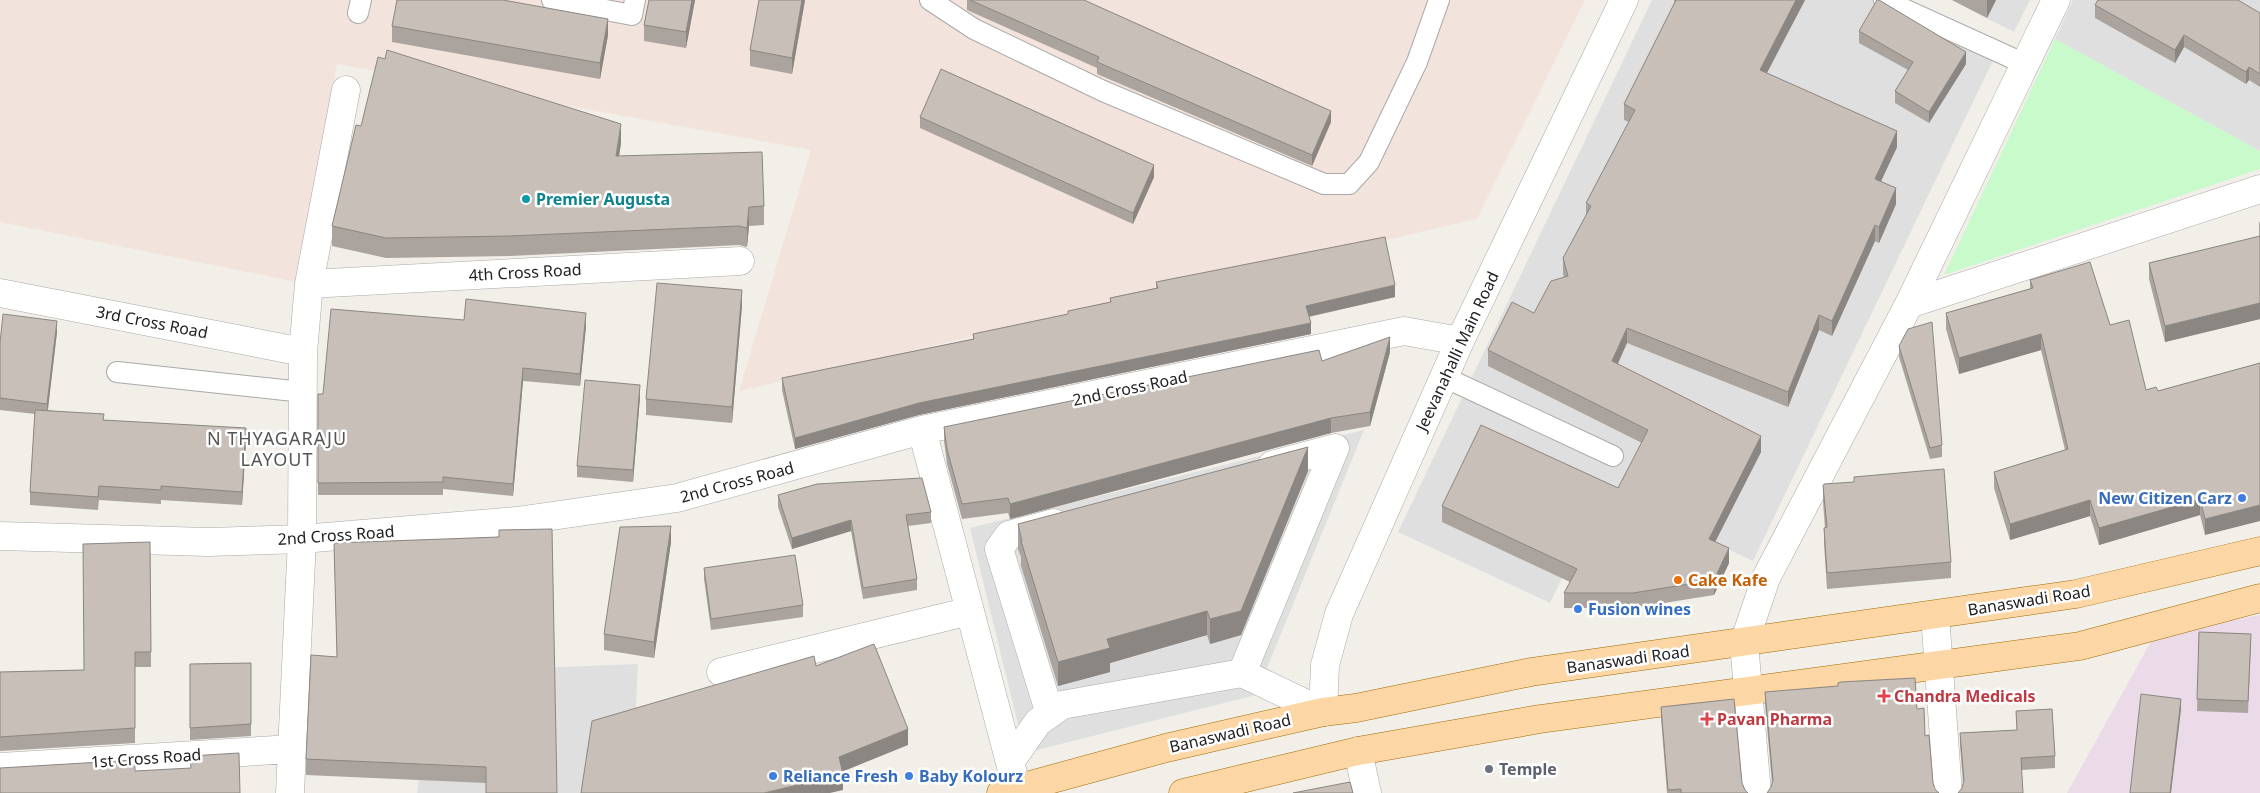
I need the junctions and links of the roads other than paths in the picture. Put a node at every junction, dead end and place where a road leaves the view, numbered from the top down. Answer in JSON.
{"nodes":[{"id":1,"x":552,"y":0,"type":"edge"},
{"id":2,"x":635,"y":0,"type":"edge"},
{"id":3,"x":930,"y":0,"type":"edge"},
{"id":4,"x":1439,"y":0,"type":"edge"},
{"id":5,"x":1624,"y":0,"type":"edge"},
{"id":6,"x":1884,"y":0,"type":"edge"},
{"id":7,"x":2056,"y":0,"type":"edge"},
{"id":8,"x":2025,"y":64,"type":"junction"},
{"id":9,"x":346,"y":90,"type":"dead end"},
{"id":10,"x":2260,"y":189,"type":"edge"},
{"id":11,"x":740,"y":261,"type":"dead end"},
{"id":12,"x":309,"y":284,"type":"junction"},
{"id":13,"x":0,"y":293,"type":"edge"},
{"id":14,"x":1909,"y":304,"type":"junction"},
{"id":15,"x":1460,"y":341,"type":"junction"},
{"id":16,"x":303,"y":352,"type":"junction"},
{"id":17,"x":117,"y":372,"type":"dead end"},
{"id":18,"x":1444,"y":377,"type":"junction"},
{"id":19,"x":303,"y":392,"type":"junction"},
{"id":20,"x":922,"y":430,"type":"junction"},
{"id":21,"x":1613,"y":456,"type":"dead end"},
{"id":22,"x":1249,"y":471,"type":"edge"},
{"id":23,"x":1076,"y":517,"type":"edge"},
{"id":24,"x":0,"y":536,"type":"edge"},
{"id":25,"x":302,"y":538,"type":"junction"},
{"id":26,"x":2260,"y":551,"type":"edge"},
{"id":27,"x":2260,"y":598,"type":"edge"},
{"id":28,"x":970,"y":611,"type":"junction"},
{"id":29,"x":1935,"y":615,"type":"junction"},
{"id":30,"x":1744,"y":643,"type":"junction"},
{"id":31,"x":1939,"y":664,"type":"junction"},
{"id":32,"x":721,"y":672,"type":"dead end"},
{"id":33,"x":1242,"y":673,"type":"junction"},
{"id":34,"x":1747,"y":690,"type":"junction"},
{"id":35,"x":1323,"y":712,"type":"junction"},
{"id":36,"x":1050,"y":714,"type":"junction"},
{"id":37,"x":292,"y":749,"type":"junction"},
{"id":38,"x":1358,"y":751,"type":"junction"},
{"id":39,"x":1010,"y":762,"type":"junction"},
{"id":40,"x":0,"y":767,"type":"edge"},
{"id":41,"x":1009,"y":791,"type":"edge"},
{"id":42,"x":290,"y":793,"type":"edge"},
{"id":43,"x":1183,"y":793,"type":"edge"},
{"id":44,"x":1367,"y":793,"type":"edge"},
{"id":45,"x":1758,"y":793,"type":"edge"},
{"id":46,"x":1948,"y":793,"type":"edge"}],
"edges":[{"from":1,"to":2,"type":"lane"},
{"from":3,"to":4,"type":"lane"},
{"from":5,"to":15,"type":"street","name":"Jeevanahalli Main Road"},
{"from":6,"to":8,"type":"lane"},
{"from":7,"to":8,"type":"street"},
{"from":8,"to":14,"type":"street"},
{"from":9,"to":12,"type":"street"},
{"from":10,"to":14,"type":"street"},
{"from":11,"to":12,"type":"street","name":"4th Cross Road"},
{"from":12,"to":16,"type":"street"},
{"from":13,"to":16,"type":"street","name":"3rd Cross Road"},
{"from":14,"to":30,"type":"street"},
{"from":15,"to":18,"type":"street","name":"Jeevanahalli Main Road"},
{"from":15,"to":20,"type":"street","name":"2nd Cross Road"},
{"from":16,"to":19,"type":"street"},
{"from":17,"to":19,"type":"lane"},
{"from":18,"to":21,"type":"lane"},
{"from":18,"to":35,"type":"street","name":"Jeevanahalli Main Road"},
{"from":19,"to":25,"type":"street"},
{"from":20,"to":25,"type":"street","name":"2nd Cross Road"},
{"from":20,"to":28,"type":"street"},
{"from":22,"to":33,"type":"street"},
{"from":23,"to":36,"type":"street"},
{"from":24,"to":25,"type":"street","name":"2nd Cross Road"},
{"from":25,"to":37,"type":"street"},
{"from":26,"to":29,"type":"main road","name":"Banaswadi Road"},
{"from":27,"to":31,"type":"main road"},
{"from":28,"to":32,"type":"street"},
{"from":28,"to":39,"type":"street"},
{"from":29,"to":30,"type":"main road","name":"Banaswadi Road"},
{"from":29,"to":31,"type":"street"},
{"from":30,"to":34,"type":"street"},
{"from":30,"to":35,"type":"main road","name":"Banaswadi Road"},
{"from":31,"to":34,"type":"main road"},
{"from":31,"to":46,"type":"street"},
{"from":33,"to":35,"type":"street"},
{"from":33,"to":36,"type":"street"},
{"from":34,"to":38,"type":"main road"},
{"from":34,"to":45,"type":"street"},
{"from":35,"to":41,"type":"main road","name":"Banaswadi Road"},
{"from":36,"to":39,"type":"street"},
{"from":37,"to":40,"type":"street","name":"1st Cross Road"},
{"from":37,"to":42,"type":"street"},
{"from":38,"to":43,"type":"main road"},
{"from":38,"to":44,"type":"street"},
{"from":39,"to":41,"type":"street"}]}
